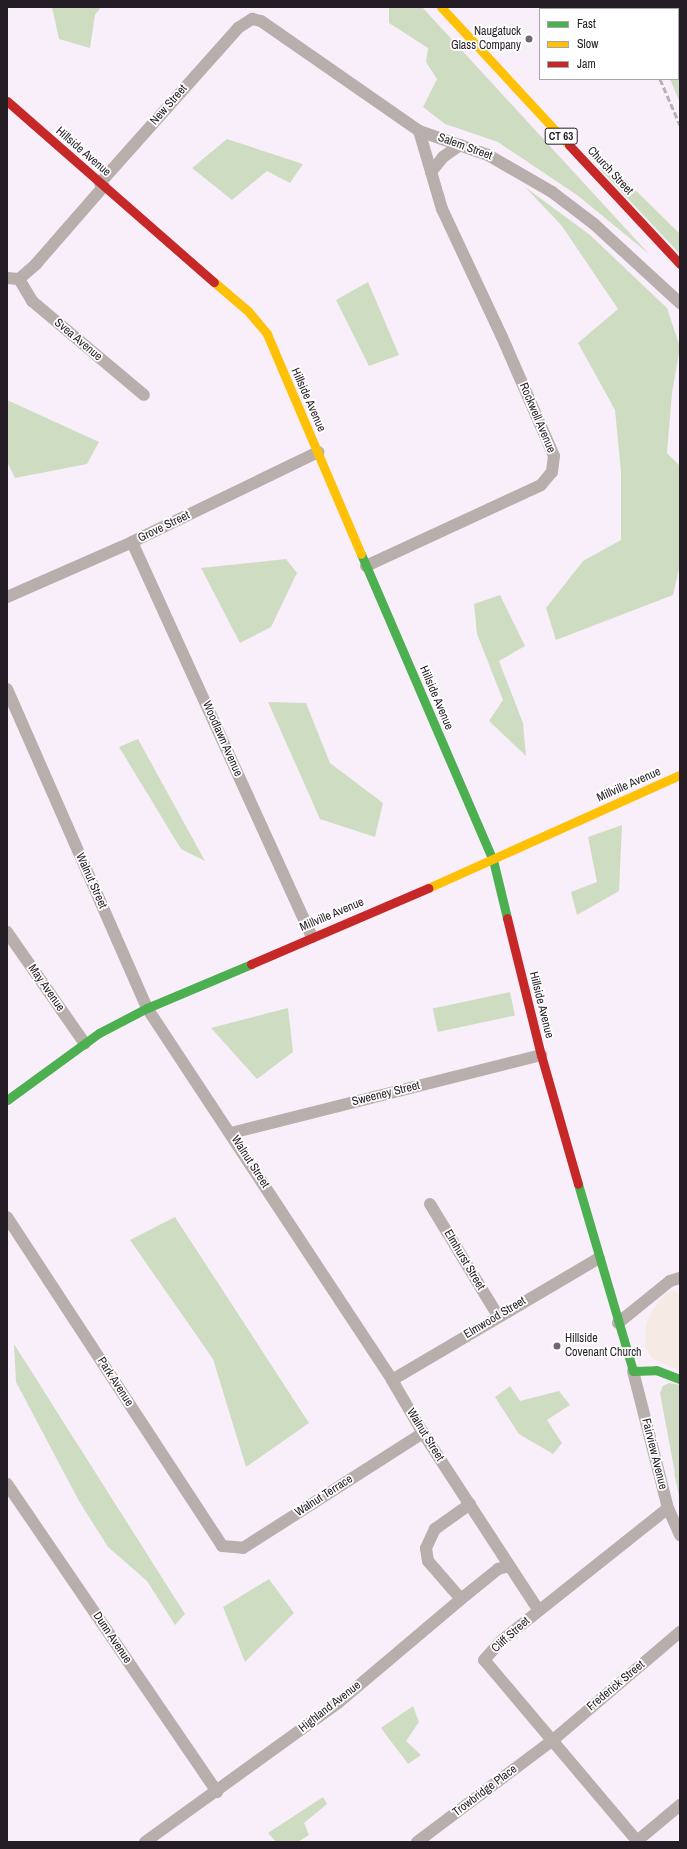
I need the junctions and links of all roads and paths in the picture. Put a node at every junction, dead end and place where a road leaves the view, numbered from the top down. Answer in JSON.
{"nodes":[{"id":1,"x":441,"y":7,"type":"edge"},
{"id":2,"x":238,"y":28,"type":"joint"},
{"id":3,"x":7,"y":102,"type":"edge"},
{"id":4,"x":419,"y":131,"type":"junction"},
{"id":5,"x":460,"y":145,"type":"junction"},
{"id":6,"x":431,"y":172,"type":"junction"},
{"id":7,"x":102,"y":184,"type":"junction"},
{"id":8,"x":680,"y":264,"type":"edge"},
{"id":9,"x":13,"y":279,"type":"edge"},
{"id":10,"x":680,"y":302,"type":"edge"},
{"id":11,"x":144,"y":395,"type":"dead end"},
{"id":12,"x":318,"y":452,"type":"junction"},
{"id":13,"x":132,"y":542,"type":"junction"},
{"id":14,"x":366,"y":566,"type":"junction"},
{"id":15,"x":7,"y":597,"type":"edge"},
{"id":16,"x":7,"y":689,"type":"edge"},
{"id":17,"x":680,"y":775,"type":"edge"},
{"id":18,"x":493,"y":860,"type":"junction"},
{"id":19,"x":7,"y":932,"type":"edge"},
{"id":20,"x":312,"y":937,"type":"junction"},
{"id":21,"x":148,"y":1008,"type":"junction"},
{"id":22,"x":85,"y":1044,"type":"junction"},
{"id":23,"x":541,"y":1055,"type":"junction"},
{"id":24,"x":7,"y":1100,"type":"edge"},
{"id":25,"x":231,"y":1133,"type":"junction"},
{"id":26,"x":430,"y":1204,"type":"dead end"},
{"id":27,"x":7,"y":1217,"type":"edge"},
{"id":28,"x":599,"y":1258,"type":"junction"},
{"id":29,"x":680,"y":1278,"type":"edge"},
{"id":30,"x":498,"y":1316,"type":"junction"},
{"id":31,"x":618,"y":1323,"type":"junction"},
{"id":32,"x":633,"y":1371,"type":"junction"},
{"id":33,"x":680,"y":1379,"type":"edge"},
{"id":34,"x":392,"y":1380,"type":"junction"},
{"id":35,"x":423,"y":1433,"type":"junction"},
{"id":36,"x":7,"y":1484,"type":"edge"},
{"id":37,"x":470,"y":1504,"type":"junction"},
{"id":38,"x":668,"y":1508,"type":"junction"},
{"id":39,"x":680,"y":1535,"type":"edge"},
{"id":40,"x":222,"y":1546,"type":"joint"},
{"id":41,"x":509,"y":1566,"type":"junction"},
{"id":42,"x":461,"y":1599,"type":"junction"},
{"id":43,"x":539,"y":1611,"type":"junction"},
{"id":44,"x":680,"y":1632,"type":"edge"},
{"id":45,"x":553,"y":1740,"type":"junction"},
{"id":46,"x":217,"y":1792,"type":"junction"},
{"id":47,"x":680,"y":1805,"type":"edge"},
{"id":48,"x":145,"y":1842,"type":"edge"},
{"id":49,"x":416,"y":1842,"type":"edge"},
{"id":50,"x":637,"y":1842,"type":"edge"}],
"edges":[{"from":1,"to":8,"type":"street","name":"Church Street","number":"CT 63"},
{"from":2,"to":4,"type":"street","name":"Salem Street"},
{"from":2,"to":7,"type":"street","name":"New Street"},
{"from":3,"to":7,"type":"street","name":"Hillside Avenue"},
{"from":4,"to":5,"type":"street","name":"Salem Street"},
{"from":4,"to":6,"type":"street","name":"Rockwell Avenue"},
{"from":5,"to":6,"type":"street"},
{"from":5,"to":10,"type":"street","name":"Salem Street"},
{"from":6,"to":14,"type":"street","name":"Rockwell Avenue"},
{"from":7,"to":9,"type":"street","name":"New Street"},
{"from":7,"to":12,"type":"street","name":"Hillside Avenue"},
{"from":9,"to":11,"type":"street","name":"Svea Avenue"},
{"from":12,"to":13,"type":"street","name":"Grove Street"},
{"from":12,"to":14,"type":"street","name":"Hillside Avenue"},
{"from":13,"to":15,"type":"street","name":"Grove Street"},
{"from":13,"to":20,"type":"street","name":"Woodlawn Avenue"},
{"from":14,"to":18,"type":"street","name":"Hillside Avenue"},
{"from":16,"to":21,"type":"street","name":"Walnut Street"},
{"from":17,"to":18,"type":"street","name":"Millville Avenue"},
{"from":18,"to":20,"type":"street","name":"Millville Avenue"},
{"from":18,"to":23,"type":"street","name":"Hillside Avenue"},
{"from":19,"to":22,"type":"street","name":"May Avenue"},
{"from":20,"to":21,"type":"street","name":"Millville Avenue"},
{"from":21,"to":22,"type":"street","name":"Millville Avenue"},
{"from":21,"to":25,"type":"street","name":"Walnut Street"},
{"from":22,"to":24,"type":"street","name":"Millville Avenue"},
{"from":23,"to":25,"type":"street","name":"Sweeney Street"},
{"from":23,"to":28,"type":"street","name":"Hillside Avenue"},
{"from":25,"to":34,"type":"street","name":"Walnut Street"},
{"from":26,"to":30,"type":"street","name":"Elmhurst Street"},
{"from":27,"to":40,"type":"street","name":"Park Avenue"},
{"from":28,"to":30,"type":"street","name":"Elmwood Street"},
{"from":28,"to":31,"type":"street","name":"Hillside Avenue"},
{"from":29,"to":31,"type":"street"},
{"from":30,"to":34,"type":"street","name":"Elmwood Street"},
{"from":31,"to":32,"type":"street","name":"Hillside Avenue"},
{"from":32,"to":33,"type":"street"},
{"from":32,"to":38,"type":"street","name":"Fairview Avenue"},
{"from":34,"to":35,"type":"street","name":"Walnut Street"},
{"from":35,"to":37,"type":"street","name":"Walnut Street"},
{"from":35,"to":40,"type":"street","name":"Walnut Terrace"},
{"from":36,"to":46,"type":"street","name":"Dunn Avenue"},
{"from":37,"to":41,"type":"street","name":"Walnut Street"},
{"from":37,"to":42,"type":"street"},
{"from":38,"to":39,"type":"street","name":"Fairview Avenue"},
{"from":38,"to":43,"type":"street","name":"Cliff Street"},
{"from":41,"to":42,"type":"street","name":"Highland Avenue"},
{"from":41,"to":43,"type":"street","name":"Walnut Street"},
{"from":42,"to":46,"type":"street","name":"Highland Avenue"},
{"from":43,"to":45,"type":"street","name":"Cliff Street"},
{"from":44,"to":45,"type":"street","name":"Frederick Street"},
{"from":45,"to":49,"type":"street","name":"Trowbridge Place"},
{"from":45,"to":50,"type":"street","name":"Cliff Street"},
{"from":46,"to":48,"type":"street","name":"Highland Avenue"},
{"from":47,"to":50,"type":"street"}]}
